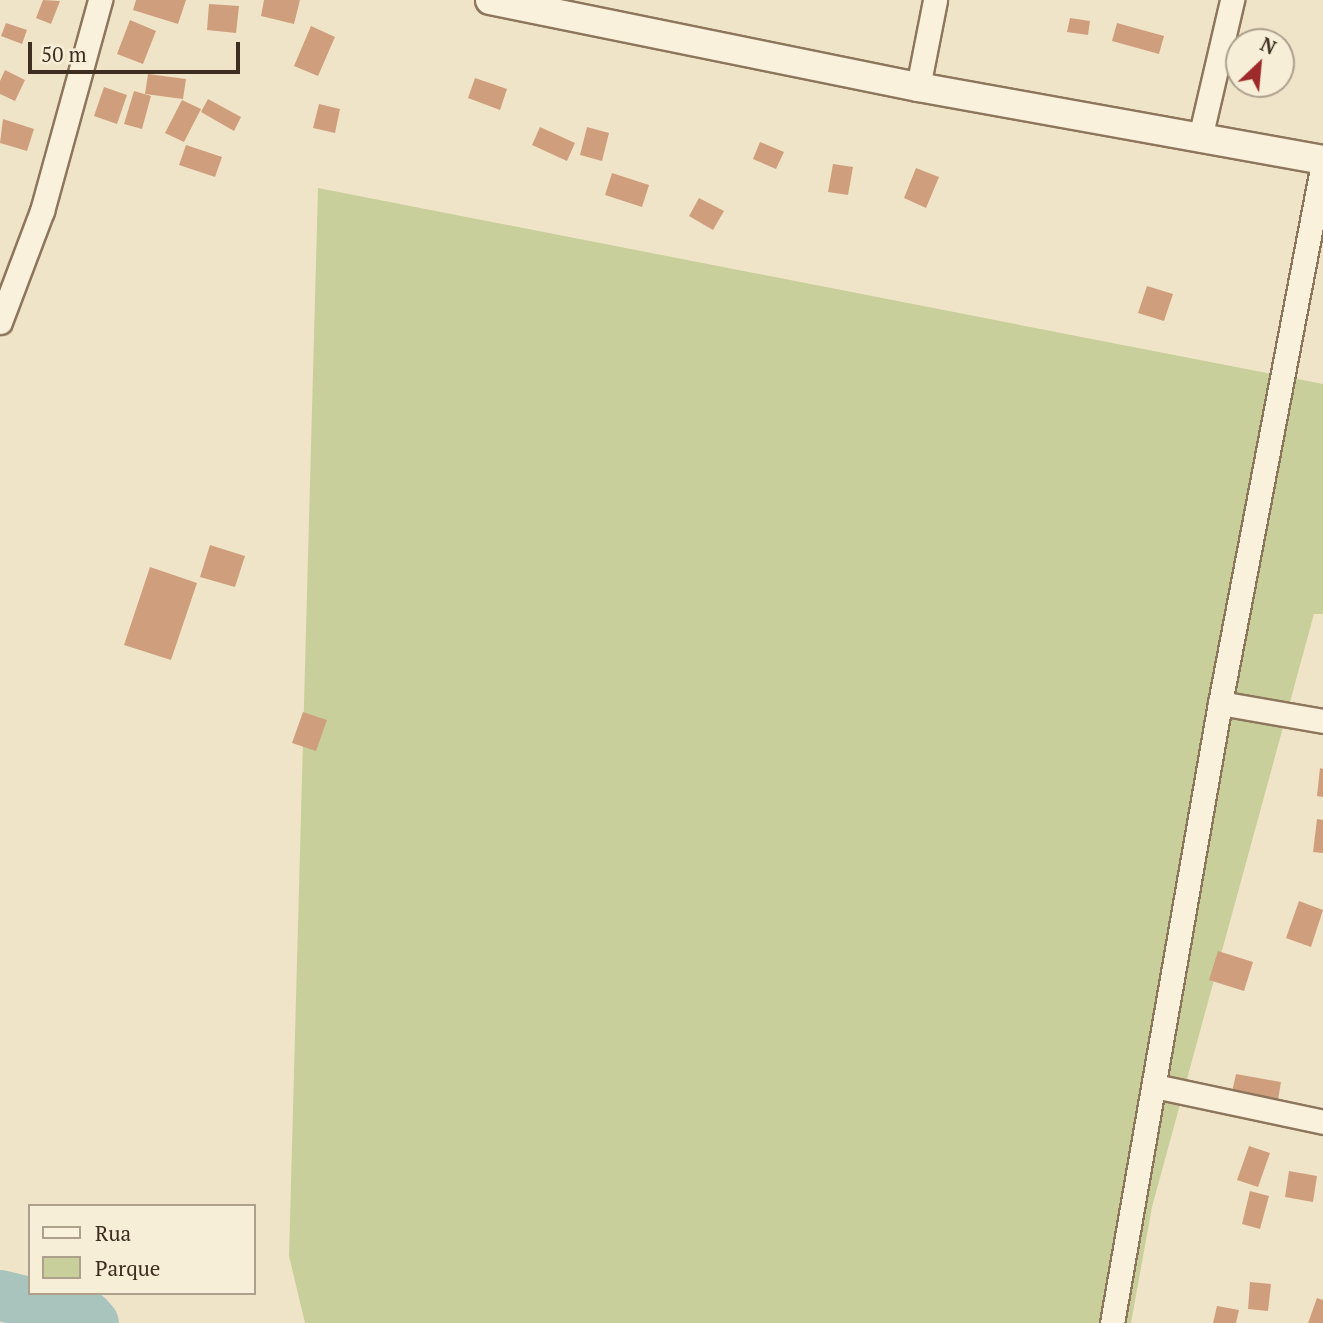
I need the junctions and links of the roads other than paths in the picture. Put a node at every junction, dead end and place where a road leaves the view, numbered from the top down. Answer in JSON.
{"nodes":[{"id":1,"x":100,"y":0,"type":"edge"},
{"id":2,"x":490,"y":0,"type":"edge"},
{"id":3,"x":935,"y":0,"type":"edge"},
{"id":4,"x":1232,"y":0,"type":"edge"},
{"id":5,"x":591,"y":10,"type":"edge"},
{"id":6,"x":918,"y":87,"type":"junction"},
{"id":7,"x":1200,"y":138,"type":"junction"},
{"id":8,"x":1323,"y":161,"type":"edge"},
{"id":9,"x":1,"y":319,"type":"edge"},
{"id":10,"x":1220,"y":703,"type":"junction"},
{"id":11,"x":1323,"y":721,"type":"edge"},
{"id":12,"x":1154,"y":1086,"type":"junction"},
{"id":13,"x":1323,"y":1122,"type":"edge"},
{"id":14,"x":1112,"y":1323,"type":"edge"}],
"edges":[{"from":1,"to":9,"type":"street"},
{"from":2,"to":5,"type":"street"},
{"from":3,"to":6,"type":"street"},
{"from":4,"to":7,"type":"street"},
{"from":5,"to":6,"type":"street"},
{"from":6,"to":7,"type":"street"},
{"from":7,"to":8,"type":"street"},
{"from":8,"to":10,"type":"street"},
{"from":10,"to":11,"type":"street"},
{"from":10,"to":12,"type":"street"},
{"from":12,"to":13,"type":"street"},
{"from":12,"to":14,"type":"street"}]}
